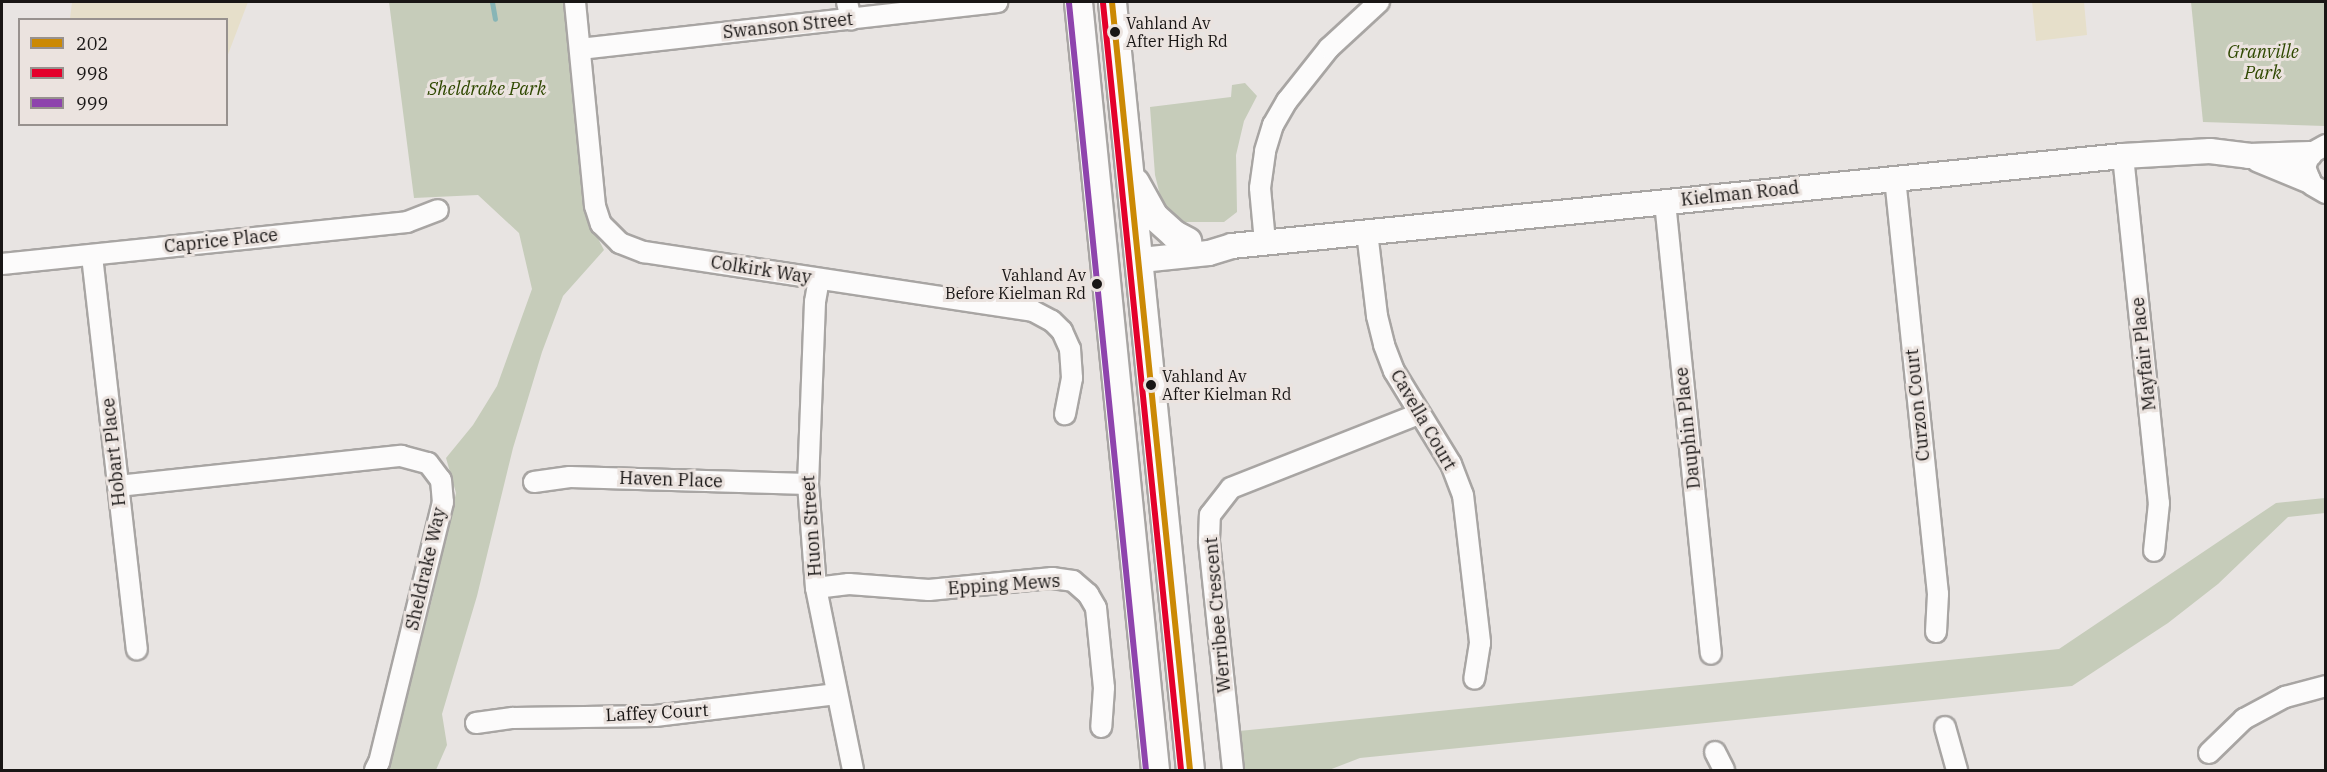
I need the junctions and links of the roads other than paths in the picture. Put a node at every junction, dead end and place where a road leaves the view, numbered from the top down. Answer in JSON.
{"nodes":[{"id":1,"x":574,"y":2,"type":"edge"},
{"id":2,"x":997,"y":2,"type":"edge"},
{"id":3,"x":1078,"y":2,"type":"edge"},
{"id":4,"x":1112,"y":2,"type":"edge"},
{"id":5,"x":1379,"y":2,"type":"edge"},
{"id":6,"x":849,"y":11,"type":"edge"},
{"id":7,"x":580,"y":49,"type":"junction"},
{"id":8,"x":2318,"y":150,"type":"edge"},
{"id":9,"x":2123,"y":156,"type":"junction"},
{"id":10,"x":2248,"y":156,"type":"junction"},
{"id":11,"x":1129,"y":170,"type":"junction"},
{"id":12,"x":1895,"y":178,"type":"junction"},
{"id":13,"x":2317,"y":186,"type":"edge"},
{"id":14,"x":1665,"y":202,"type":"junction"},
{"id":15,"x":1097,"y":206,"type":"junction"},
{"id":16,"x":438,"y":210,"type":"dead end"},
{"id":17,"x":1366,"y":232,"type":"junction"},
{"id":18,"x":1187,"y":241,"type":"junction"},
{"id":19,"x":1265,"y":242,"type":"junction"},
{"id":20,"x":1232,"y":246,"type":"junction"},
{"id":21,"x":92,"y":256,"type":"junction"},
{"id":22,"x":1145,"y":259,"type":"junction"},
{"id":23,"x":2,"y":264,"type":"edge"},
{"id":24,"x":819,"y":279,"type":"junction"},
{"id":25,"x":1112,"y":338,"type":"junction"},
{"id":26,"x":1065,"y":414,"type":"dead end"},
{"id":27,"x":1419,"y":414,"type":"junction"},
{"id":28,"x":534,"y":482,"type":"dead end"},
{"id":29,"x":808,"y":484,"type":"junction"},
{"id":30,"x":118,"y":486,"type":"junction"},
{"id":31,"x":2154,"y":551,"type":"dead end"},
{"id":32,"x":816,"y":588,"type":"junction"},
{"id":33,"x":1936,"y":632,"type":"dead end"},
{"id":34,"x":137,"y":649,"type":"dead end"},
{"id":35,"x":1711,"y":654,"type":"dead end"},
{"id":36,"x":1474,"y":680,"type":"dead end"},
{"id":37,"x":2325,"y":686,"type":"edge"},
{"id":38,"x":837,"y":694,"type":"junction"},
{"id":39,"x":476,"y":723,"type":"dead end"},
{"id":40,"x":1101,"y":727,"type":"dead end"},
{"id":41,"x":1945,"y":727,"type":"dead end"},
{"id":42,"x":1715,"y":752,"type":"dead end"},
{"id":43,"x":2209,"y":753,"type":"dead end"},
{"id":44,"x":375,"y":771,"type":"edge"},
{"id":45,"x":853,"y":771,"type":"edge"},
{"id":46,"x":1155,"y":771,"type":"edge"},
{"id":47,"x":1190,"y":771,"type":"edge"},
{"id":48,"x":1233,"y":771,"type":"edge"},
{"id":49,"x":1724,"y":771,"type":"edge"},
{"id":50,"x":1957,"y":771,"type":"edge"}],
"edges":[{"from":1,"to":7,"type":"street","name":"Colkirk Way"},
{"from":2,"to":6,"type":"street","name":"Swanson Street"},
{"from":3,"to":15,"type":"main road"},
{"from":4,"to":11,"type":"main road"},
{"from":5,"to":19,"type":"street"},
{"from":6,"to":7,"type":"street","name":"Swanson Street"},
{"from":7,"to":24,"type":"street","name":"Colkirk Way"},
{"from":8,"to":10,"type":"street","name":"Kielman Road"},
{"from":8,"to":13,"type":"street","name":"Kielman Road"},
{"from":9,"to":10,"type":"street","name":"Kielman Road"},
{"from":9,"to":12,"type":"street","name":"Kielman Road"},
{"from":9,"to":31,"type":"street","name":"Mayfair Place"},
{"from":10,"to":13,"type":"street","name":"Kielman Road"},
{"from":11,"to":18,"type":"main road"},
{"from":11,"to":22,"type":"main road"},
{"from":12,"to":14,"type":"street","name":"Kielman Road"},
{"from":12,"to":33,"type":"street","name":"Curzon Court"},
{"from":14,"to":17,"type":"street","name":"Kielman Road"},
{"from":14,"to":35,"type":"street","name":"Dauphin Place"},
{"from":15,"to":22,"type":"main road"},
{"from":15,"to":25,"type":"main road"},
{"from":16,"to":21,"type":"street","name":"Caprice Place"},
{"from":17,"to":19,"type":"street","name":"Kielman Road"},
{"from":17,"to":27,"type":"street","name":"Cavella Court"},
{"from":18,"to":20,"type":"street","name":"Kielman Road"},
{"from":18,"to":22,"type":"street","name":"Kielman Road"},
{"from":19,"to":20,"type":"street","name":"Kielman Road"},
{"from":20,"to":22,"type":"street","name":"Kielman Road"},
{"from":21,"to":23,"type":"street","name":"Caprice Place"},
{"from":21,"to":30,"type":"street","name":"Hobart Place"},
{"from":22,"to":25,"type":"main road"},
{"from":22,"to":47,"type":"main road"},
{"from":24,"to":26,"type":"street","name":"Colkirk Way"},
{"from":24,"to":29,"type":"street","name":"Huon Street"},
{"from":25,"to":46,"type":"main road"},
{"from":27,"to":36,"type":"street","name":"Cavella Court"},
{"from":27,"to":48,"type":"street","name":"Werribee Crescent"},
{"from":28,"to":29,"type":"street","name":"Haven Place"},
{"from":29,"to":32,"type":"street","name":"Huon Street"},
{"from":30,"to":34,"type":"street","name":"Hobart Place"},
{"from":30,"to":44,"type":"street","name":"Sheldrake Way"},
{"from":32,"to":38,"type":"street","name":"Huon Street"},
{"from":32,"to":40,"type":"street","name":"Epping Mews"},
{"from":37,"to":43,"type":"street"},
{"from":38,"to":39,"type":"street","name":"Laffey Court"},
{"from":38,"to":45,"type":"street","name":"Huon Street"},
{"from":41,"to":50,"type":"street"},
{"from":42,"to":49,"type":"street"}]}
